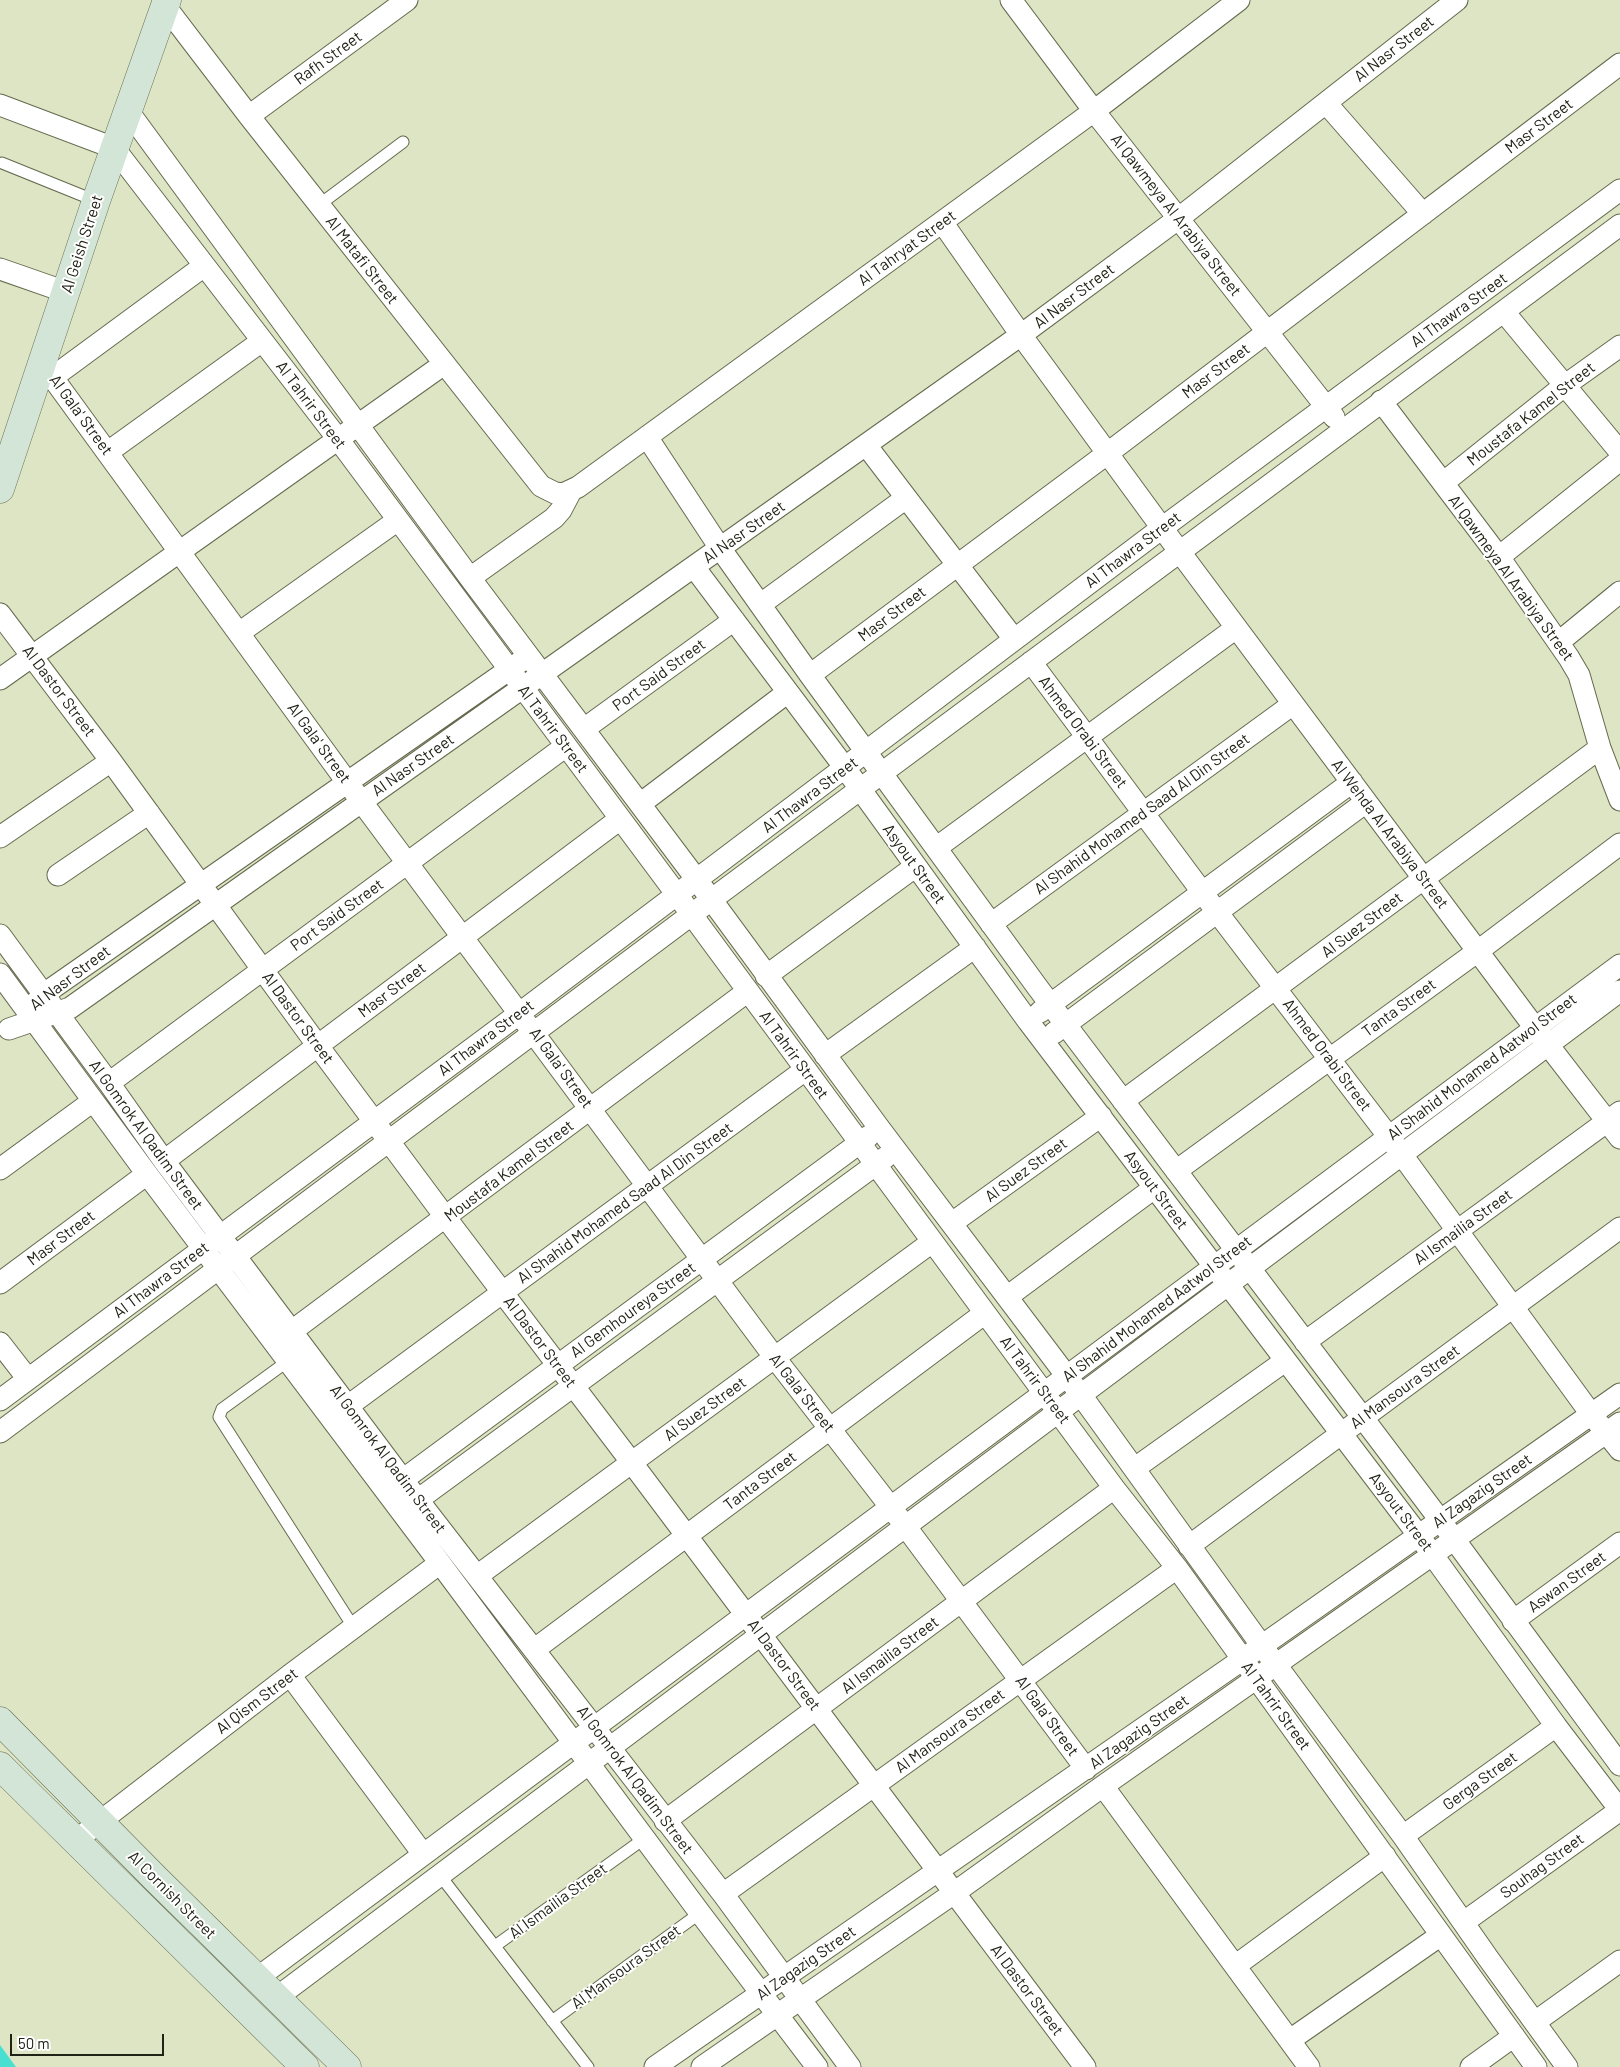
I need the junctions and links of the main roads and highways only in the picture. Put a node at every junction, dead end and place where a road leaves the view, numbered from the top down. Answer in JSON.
{"nodes":[{"id":1,"x":166,"y":3,"type":"edge"},
{"id":2,"x":9,"y":433,"type":"edge"},
{"id":3,"x":0,"y":488,"type":"edge"},
{"id":4,"x":0,"y":1720,"type":"edge"},
{"id":5,"x":0,"y":1766,"type":"edge"},
{"id":6,"x":256,"y":1979,"type":"junction"},
{"id":7,"x":276,"y":1998,"type":"junction"},
{"id":8,"x":244,"y":2007,"type":"junction"},
{"id":9,"x":304,"y":2067,"type":"edge"},
{"id":10,"x":346,"y":2067,"type":"edge"}],
"edges":[{"from":1,"to":2,"type":"main road","name":"Al Geish Street"},
{"from":2,"to":3,"type":"main road","name":"Al Geish Street"},
{"from":4,"to":6,"type":"main road","name":"Al Cornish Street"},
{"from":5,"to":8,"type":"main road","name":"Al Cornish Street"},
{"from":6,"to":7,"type":"main road","name":"Al Cornish Street"},
{"from":6,"to":8,"type":"main road"},
{"from":7,"to":8,"type":"main road"},
{"from":7,"to":10,"type":"main road","name":"Al Cornish Street"},
{"from":8,"to":9,"type":"main road","name":"Al Cornish Street"}]}
